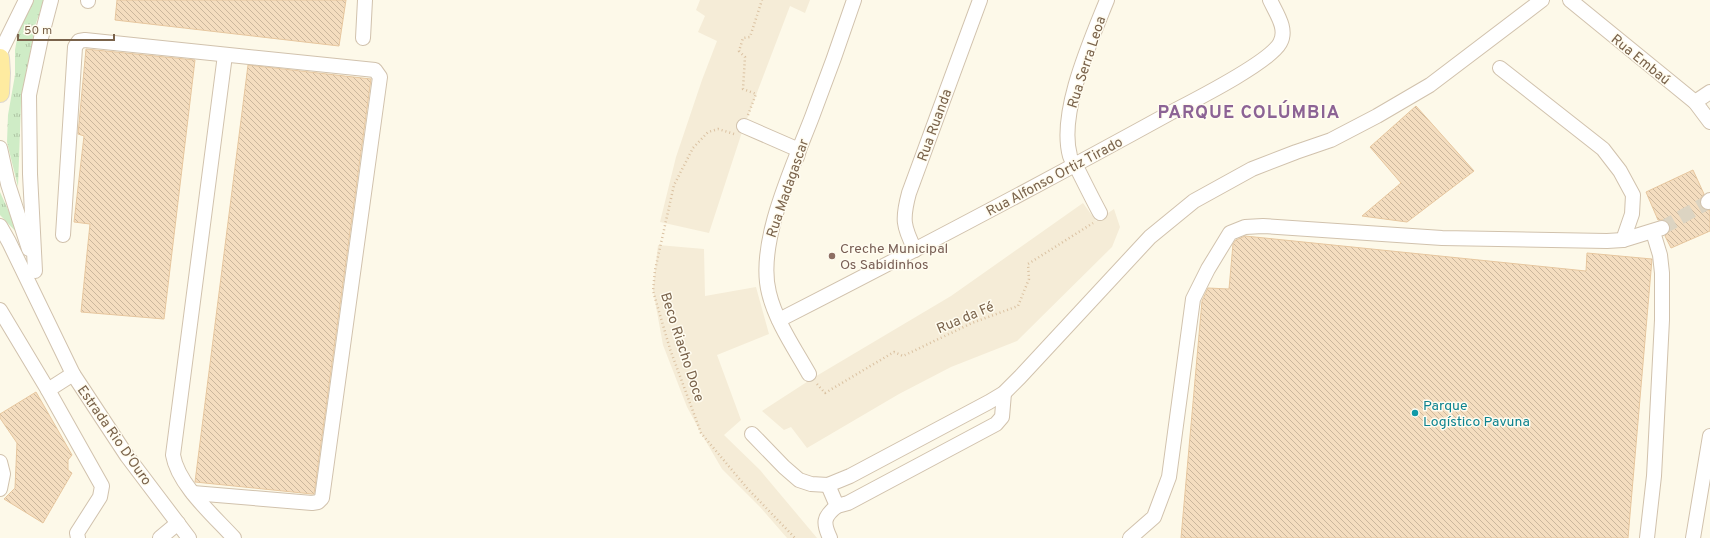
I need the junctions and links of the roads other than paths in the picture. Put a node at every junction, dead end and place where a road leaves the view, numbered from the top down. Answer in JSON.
{"nodes":[{"id":1,"x":26,"y":0,"type":"edge"},
{"id":2,"x":52,"y":0,"type":"edge"},
{"id":3,"x":365,"y":0,"type":"edge"},
{"id":4,"x":854,"y":0,"type":"edge"},
{"id":5,"x":980,"y":0,"type":"edge"},
{"id":6,"x":1107,"y":0,"type":"edge"},
{"id":7,"x":1270,"y":0,"type":"edge"},
{"id":8,"x":1542,"y":0,"type":"edge"},
{"id":9,"x":1570,"y":0,"type":"edge"},
{"id":10,"x":363,"y":38,"type":"dead end"},
{"id":11,"x":0,"y":52,"type":"edge"},
{"id":12,"x":225,"y":55,"type":"junction"},
{"id":13,"x":0,"y":58,"type":"edge"},
{"id":14,"x":1500,"y":68,"type":"dead end"},
{"id":15,"x":1710,"y":92,"type":"edge"},
{"id":16,"x":0,"y":93,"type":"edge"},
{"id":17,"x":1694,"y":102,"type":"junction"},
{"id":18,"x":1710,"y":122,"type":"edge"},
{"id":19,"x":744,"y":126,"type":"road end"},
{"id":20,"x":0,"y":148,"type":"edge"},
{"id":21,"x":798,"y":154,"type":"junction"},
{"id":22,"x":1075,"y":166,"type":"junction"},
{"id":23,"x":1100,"y":213,"type":"road end"},
{"id":24,"x":0,"y":226,"type":"edge"},
{"id":25,"x":63,"y":235,"type":"dead end"},
{"id":26,"x":1623,"y":240,"type":"junction"},
{"id":27,"x":915,"y":250,"type":"junction"},
{"id":28,"x":35,"y":271,"type":"junction"},
{"id":29,"x":0,"y":310,"type":"edge"},
{"id":30,"x":779,"y":320,"type":"junction"},
{"id":31,"x":49,"y":327,"type":"junction"},
{"id":32,"x":73,"y":374,"type":"junction"},
{"id":33,"x":809,"y":374,"type":"road end"},
{"id":34,"x":48,"y":390,"type":"junction"},
{"id":35,"x":1004,"y":392,"type":"junction"},
{"id":36,"x":752,"y":434,"type":"dead end"},
{"id":37,"x":1710,"y":436,"type":"edge"},
{"id":38,"x":0,"y":462,"type":"edge"},
{"id":39,"x":828,"y":485,"type":"junction"},
{"id":40,"x":0,"y":489,"type":"edge"},
{"id":41,"x":193,"y":493,"type":"junction"},
{"id":42,"x":837,"y":506,"type":"junction"},
{"id":43,"x":178,"y":523,"type":"junction"},
{"id":44,"x":78,"y":538,"type":"edge"},
{"id":45,"x":160,"y":538,"type":"edge"},
{"id":46,"x":189,"y":538,"type":"edge"},
{"id":47,"x":234,"y":538,"type":"edge"},
{"id":48,"x":830,"y":538,"type":"edge"},
{"id":49,"x":1130,"y":538,"type":"edge"},
{"id":50,"x":1647,"y":538,"type":"edge"},
{"id":51,"x":1693,"y":538,"type":"edge"}],
"edges":[{"from":1,"to":11,"type":"street"},
{"from":2,"to":28,"type":"street"},
{"from":3,"to":10,"type":"street"},
{"from":4,"to":21,"type":"street","name":"Rua Madagascar"},
{"from":5,"to":27,"type":"street","name":"Rua Ruanda"},
{"from":6,"to":22,"type":"street","name":"Rua Serra Leoa"},
{"from":7,"to":22,"type":"street","name":"Rua Alfonso Ortiz Tirado"},
{"from":8,"to":35,"type":"street"},
{"from":9,"to":17,"type":"street","name":"Rua Embaú"},
{"from":12,"to":25,"type":"street"},
{"from":12,"to":41,"type":"street"},
{"from":12,"to":41,"type":"street"},
{"from":13,"to":16,"type":"main road"},
{"from":14,"to":26,"type":"street"},
{"from":15,"to":17,"type":"street"},
{"from":17,"to":18,"type":"street","name":"Rua Embaú"},
{"from":19,"to":21,"type":"street"},
{"from":20,"to":28,"type":"street","name":"Estrada Rio D'Ouro"},
{"from":21,"to":30,"type":"street","name":"Rua Madagascar"},
{"from":22,"to":23,"type":"street","name":"Rua Serra Leoa"},
{"from":22,"to":27,"type":"street","name":"Rua Alfonso Ortiz Tirado"},
{"from":24,"to":31,"type":"street","name":"Estrada Rio D'Ouro"},
{"from":26,"to":49,"type":"street"},
{"from":26,"to":50,"type":"street"},
{"from":27,"to":30,"type":"street","name":"Rua Alfonso Ortiz Tirado"},
{"from":28,"to":31,"type":"street","name":"Estrada Rio D'Ouro"},
{"from":29,"to":34,"type":"street"},
{"from":30,"to":33,"type":"street","name":"Rua Madagascar"},
{"from":31,"to":32,"type":"street","name":"Estrada Rio D'Ouro"},
{"from":32,"to":34,"type":"street"},
{"from":32,"to":43,"type":"street","name":"Estrada Rio D'Ouro"},
{"from":34,"to":44,"type":"street"},
{"from":35,"to":39,"type":"street"},
{"from":35,"to":42,"type":"street"},
{"from":36,"to":39,"type":"street"},
{"from":37,"to":51,"type":"street"},
{"from":38,"to":40,"type":"street"},
{"from":39,"to":42,"type":"street"},
{"from":41,"to":47,"type":"street"},
{"from":42,"to":48,"type":"street"},
{"from":43,"to":45,"type":"street"},
{"from":43,"to":46,"type":"street","name":"Estrada Rio D'Ouro"}]}
